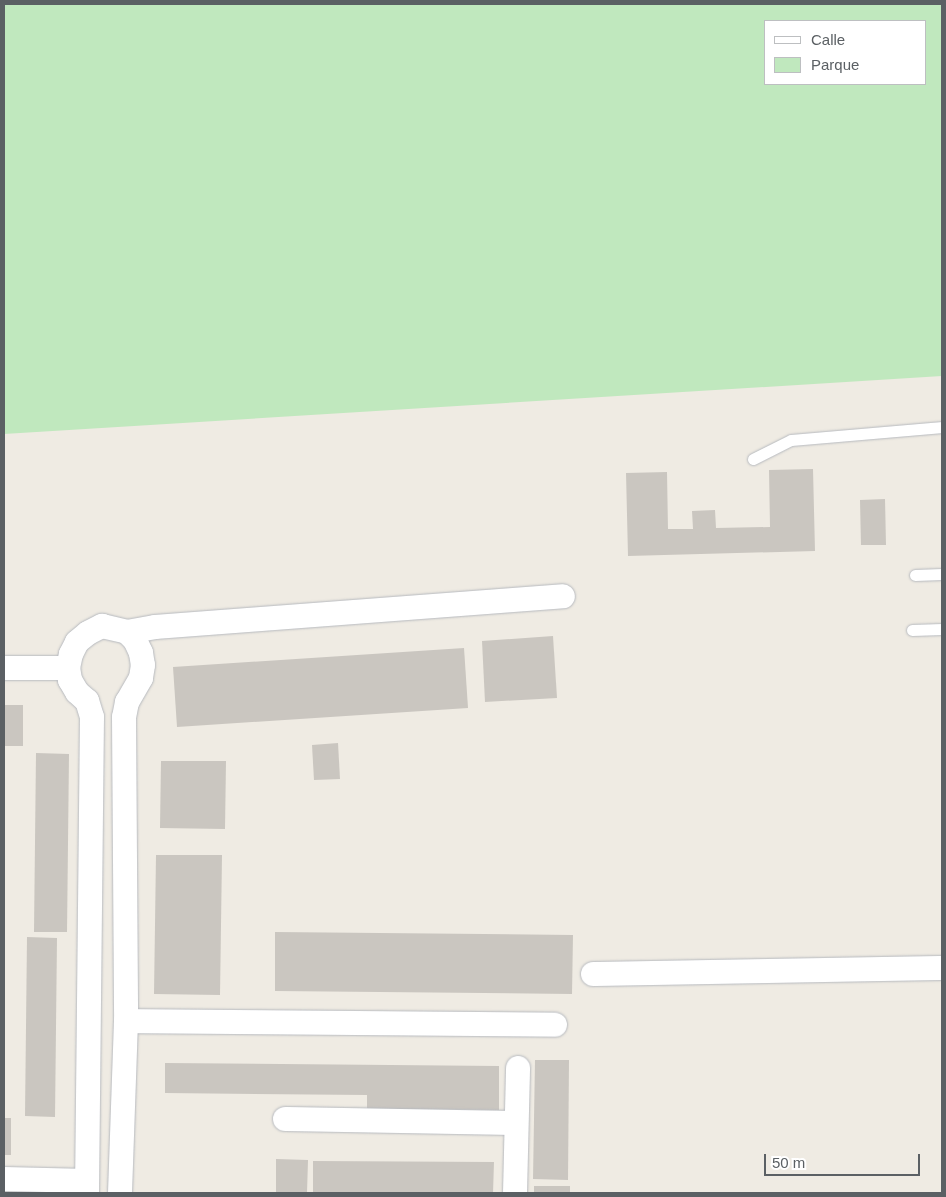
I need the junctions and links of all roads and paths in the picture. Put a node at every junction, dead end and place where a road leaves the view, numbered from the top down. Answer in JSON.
{"nodes":[{"id":1,"x":942,"y":427,"type":"edge"},
{"id":2,"x":753,"y":459,"type":"dead end"},
{"id":3,"x":942,"y":574,"type":"edge"},
{"id":4,"x":915,"y":575,"type":"dead end"},
{"id":5,"x":563,"y":596,"type":"dead end"},
{"id":6,"x":942,"y":629,"type":"edge"},
{"id":7,"x":912,"y":630,"type":"dead end"},
{"id":8,"x":127,"y":632,"type":"junction"},
{"id":9,"x":4,"y":668,"type":"edge"},
{"id":10,"x":68,"y":668,"type":"junction"},
{"id":11,"x":942,"y":968,"type":"edge"},
{"id":12,"x":593,"y":974,"type":"dead end"},
{"id":13,"x":126,"y":1022,"type":"junction"},
{"id":14,"x":554,"y":1025,"type":"dead end"},
{"id":15,"x":518,"y":1068,"type":"dead end"},
{"id":16,"x":285,"y":1119,"type":"dead end"},
{"id":17,"x":516,"y":1123,"type":"junction"},
{"id":18,"x":4,"y":1179,"type":"edge"},
{"id":19,"x":87,"y":1187,"type":"edge"},
{"id":20,"x":120,"y":1193,"type":"edge"},
{"id":21,"x":515,"y":1193,"type":"edge"}],
"edges":[{"from":1,"to":2,"type":"lane"},
{"from":3,"to":4,"type":"lane"},
{"from":5,"to":8,"type":"street"},
{"from":6,"to":7,"type":"lane"},
{"from":8,"to":10,"type":"street"},
{"from":8,"to":13,"type":"street"},
{"from":9,"to":10,"type":"street"},
{"from":10,"to":19,"type":"street"},
{"from":11,"to":12,"type":"street"},
{"from":13,"to":14,"type":"street"},
{"from":13,"to":20,"type":"street"},
{"from":15,"to":17,"type":"street"},
{"from":16,"to":17,"type":"street"},
{"from":17,"to":21,"type":"street"},
{"from":18,"to":19,"type":"street"}]}
